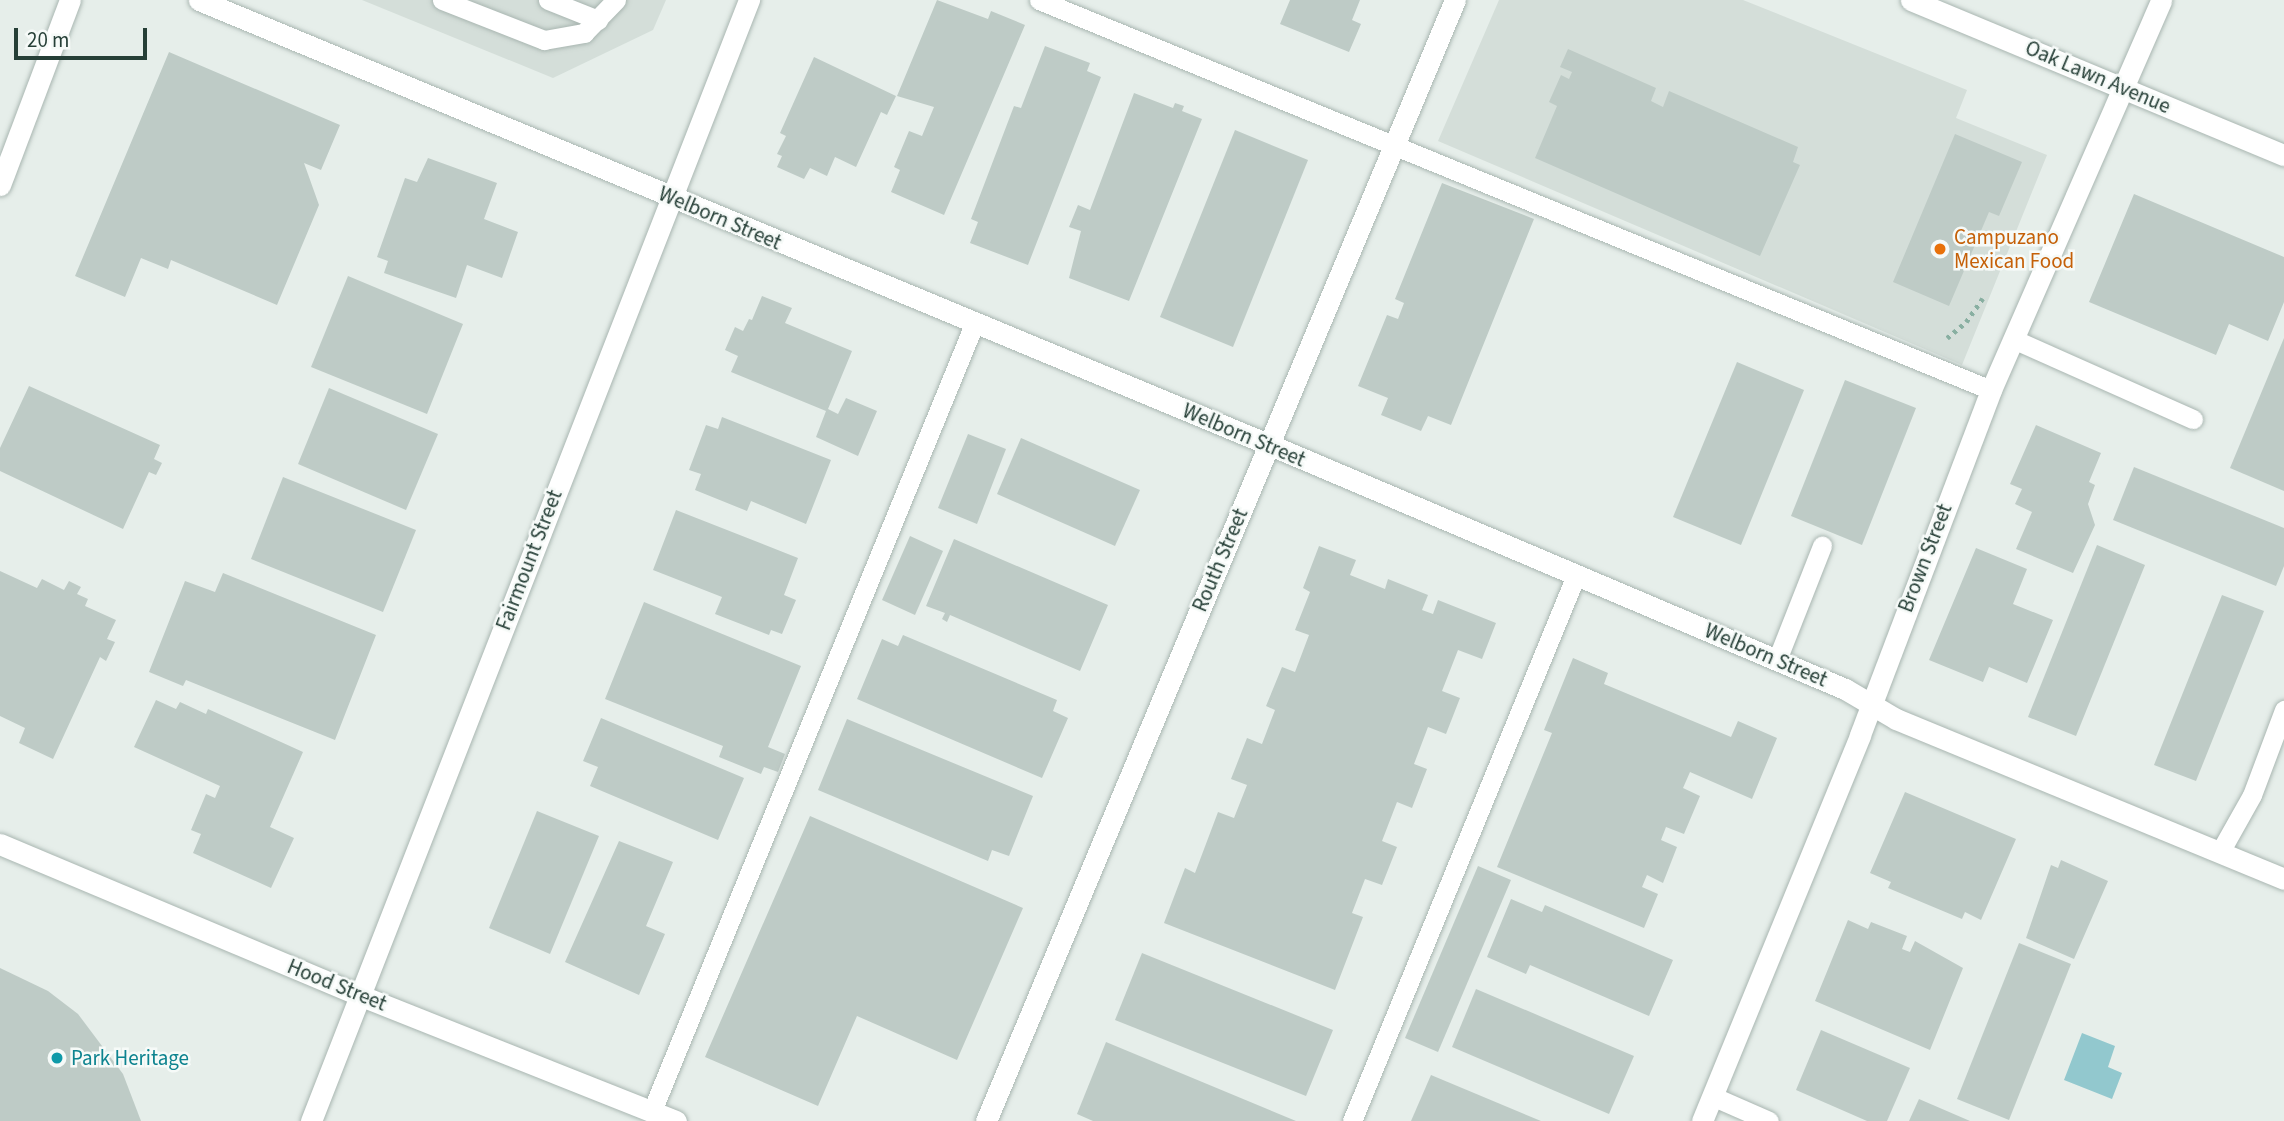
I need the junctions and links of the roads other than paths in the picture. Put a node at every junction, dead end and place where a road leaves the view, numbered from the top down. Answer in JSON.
{"nodes":[{"id":1,"x":70,"y":0,"type":"edge"},
{"id":2,"x":199,"y":0,"type":"edge"},
{"id":3,"x":442,"y":0,"type":"edge"},
{"id":4,"x":548,"y":0,"type":"edge"},
{"id":5,"x":616,"y":0,"type":"edge"},
{"id":6,"x":749,"y":0,"type":"edge"},
{"id":7,"x":1039,"y":0,"type":"edge"},
{"id":8,"x":1455,"y":0,"type":"edge"},
{"id":9,"x":1911,"y":0,"type":"edge"},
{"id":10,"x":2161,"y":0,"type":"edge"},
{"id":11,"x":598,"y":20,"type":"junction"},
{"id":12,"x":2123,"y":88,"type":"junction"},
{"id":13,"x":1393,"y":145,"type":"junction"},
{"id":14,"x":2284,"y":155,"type":"edge"},
{"id":15,"x":0,"y":185,"type":"edge"},
{"id":16,"x":669,"y":197,"type":"junction"},
{"id":17,"x":975,"y":322,"type":"junction"},
{"id":18,"x":2013,"y":339,"type":"junction"},
{"id":19,"x":1991,"y":390,"type":"junction"},
{"id":20,"x":2193,"y":419,"type":"dead end"},
{"id":21,"x":1268,"y":444,"type":"junction"},
{"id":22,"x":1822,"y":546,"type":"dead end"},
{"id":23,"x":1576,"y":575,"type":"junction"},
{"id":24,"x":1777,"y":660,"type":"junction"},
{"id":25,"x":1871,"y":704,"type":"junction"},
{"id":26,"x":2284,"y":710,"type":"edge"},
{"id":27,"x":0,"y":844,"type":"edge"},
{"id":28,"x":2220,"y":852,"type":"junction"},
{"id":29,"x":2284,"y":879,"type":"edge"},
{"id":30,"x":359,"y":995,"type":"junction"},
{"id":31,"x":1712,"y":1096,"type":"junction"},
{"id":32,"x":652,"y":1111,"type":"junction"},
{"id":33,"x":310,"y":1121,"type":"edge"},
{"id":34,"x":676,"y":1121,"type":"edge"},
{"id":35,"x":986,"y":1121,"type":"edge"},
{"id":36,"x":1352,"y":1121,"type":"edge"},
{"id":37,"x":1702,"y":1121,"type":"edge"},
{"id":38,"x":1769,"y":1121,"type":"edge"}],
"edges":[{"from":1,"to":15,"type":"street"},
{"from":2,"to":16,"type":"street","name":"Welborn Street"},
{"from":3,"to":11,"type":"lane"},
{"from":4,"to":11,"type":"lane"},
{"from":5,"to":11,"type":"lane"},
{"from":6,"to":16,"type":"street","name":"Fairmount Street"},
{"from":7,"to":13,"type":"lane"},
{"from":8,"to":13,"type":"street","name":"Routh Street"},
{"from":9,"to":12,"type":"street","name":"Oak Lawn Avenue"},
{"from":10,"to":12,"type":"street","name":"Brown Street"},
{"from":12,"to":14,"type":"street","name":"Oak Lawn Avenue"},
{"from":12,"to":18,"type":"street","name":"Brown Street"},
{"from":13,"to":19,"type":"lane"},
{"from":13,"to":21,"type":"street","name":"Routh Street"},
{"from":16,"to":17,"type":"street","name":"Welborn Street"},
{"from":16,"to":30,"type":"street","name":"Fairmount Street"},
{"from":17,"to":21,"type":"street","name":"Welborn Street"},
{"from":17,"to":32,"type":"lane"},
{"from":18,"to":19,"type":"street","name":"Brown Street"},
{"from":18,"to":20,"type":"lane"},
{"from":19,"to":25,"type":"street","name":"Brown Street"},
{"from":21,"to":23,"type":"street","name":"Welborn Street"},
{"from":21,"to":35,"type":"street","name":"Routh Street"},
{"from":22,"to":24,"type":"lane"},
{"from":23,"to":24,"type":"street","name":"Welborn Street"},
{"from":23,"to":36,"type":"lane"},
{"from":24,"to":25,"type":"street","name":"Welborn Street"},
{"from":25,"to":28,"type":"street","name":"Welborn Street"},
{"from":25,"to":31,"type":"street","name":"Brown Street"},
{"from":26,"to":28,"type":"lane"},
{"from":27,"to":30,"type":"street","name":"Hood Street"},
{"from":28,"to":29,"type":"street","name":"Welborn Street"},
{"from":30,"to":32,"type":"street","name":"Hood Street"},
{"from":30,"to":33,"type":"street","name":"Fairmount Street"},
{"from":31,"to":37,"type":"street","name":"Brown Street"},
{"from":31,"to":38,"type":"lane"},
{"from":32,"to":34,"type":"street","name":"Hood Street"}]}
